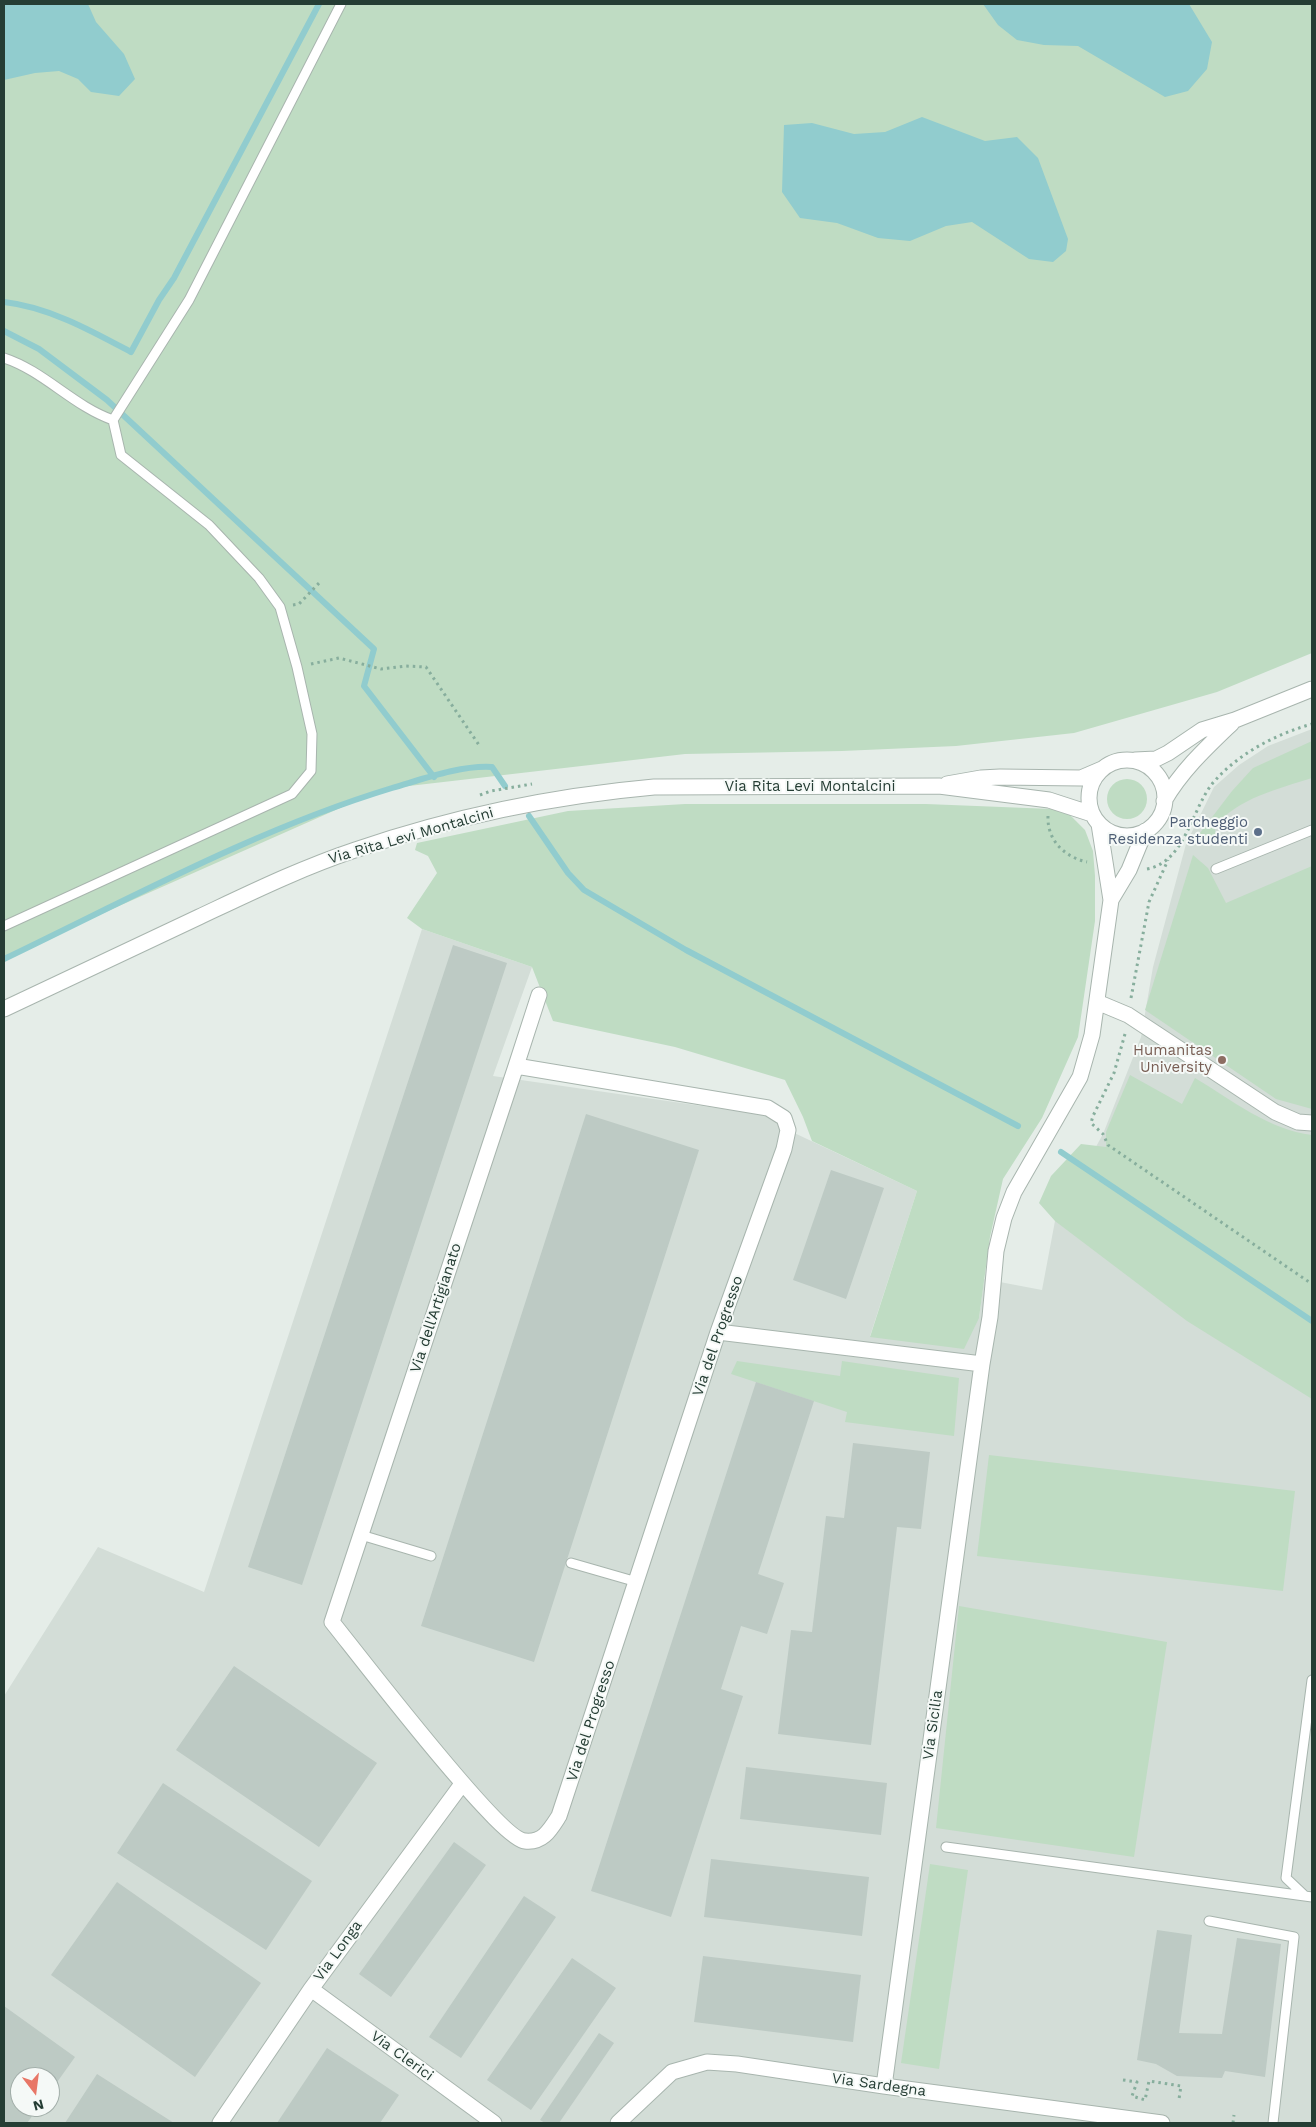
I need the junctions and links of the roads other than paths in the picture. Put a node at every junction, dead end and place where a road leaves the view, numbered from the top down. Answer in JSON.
{"nodes":[{"id":1,"x":341,"y":4,"type":"edge"},
{"id":2,"x":4,"y":358,"type":"edge"},
{"id":3,"x":112,"y":420,"type":"junction"},
{"id":4,"x":1312,"y":689,"type":"edge"},
{"id":5,"x":1235,"y":720,"type":"junction"},
{"id":6,"x":1126,"y":761,"type":"junction"},
{"id":7,"x":1103,"y":769,"type":"junction"},
{"id":8,"x":939,"y":786,"type":"junction"},
{"id":9,"x":1164,"y":801,"type":"junction"},
{"id":10,"x":1096,"y":819,"type":"junction"},
{"id":11,"x":1312,"y":830,"type":"edge"},
{"id":12,"x":1145,"y":831,"type":"junction"},
{"id":13,"x":1216,"y":868,"type":"dead end"},
{"id":14,"x":1111,"y":900,"type":"junction"},
{"id":15,"x":4,"y":926,"type":"edge"},
{"id":16,"x":540,"y":995,"type":"dead end"},
{"id":17,"x":1097,"y":1002,"type":"junction"},
{"id":18,"x":4,"y":1008,"type":"edge"},
{"id":19,"x":516,"y":1066,"type":"junction"},
{"id":20,"x":1312,"y":1123,"type":"edge"},
{"id":21,"x":718,"y":1332,"type":"junction"},
{"id":22,"x":982,"y":1364,"type":"junction"},
{"id":23,"x":361,"y":1535,"type":"junction"},
{"id":24,"x":431,"y":1556,"type":"dead end"},
{"id":25,"x":571,"y":1563,"type":"dead end"},
{"id":26,"x":637,"y":1582,"type":"junction"},
{"id":27,"x":332,"y":1622,"type":"joint"},
{"id":28,"x":1312,"y":1680,"type":"edge"},
{"id":29,"x":462,"y":1784,"type":"junction"},
{"id":30,"x":946,"y":1847,"type":"dead end"},
{"id":31,"x":1309,"y":1897,"type":"edge"},
{"id":32,"x":1209,"y":1921,"type":"dead end"},
{"id":33,"x":310,"y":1989,"type":"junction"},
{"id":34,"x":884,"y":2086,"type":"junction"},
{"id":35,"x":220,"y":2123,"type":"edge"},
{"id":36,"x":494,"y":2123,"type":"edge"},
{"id":37,"x":618,"y":2123,"type":"edge"},
{"id":38,"x":1162,"y":2123,"type":"edge"},
{"id":39,"x":1273,"y":2123,"type":"edge"}],
"edges":[{"from":1,"to":3,"type":"lane"},
{"from":2,"to":3,"type":"lane"},
{"from":3,"to":15,"type":"lane"},
{"from":4,"to":5,"type":"street","name":"Via Rita Levi Montalcini"},
{"from":5,"to":6,"type":"street","name":"Via Rita Levi Montalcini"},
{"from":5,"to":9,"type":"street","name":"Via Rita Levi Montalcini"},
{"from":6,"to":7,"type":"street","name":"Via Rita Levi Montalcini"},
{"from":6,"to":9,"type":"street"},
{"from":7,"to":8,"type":"street","name":"Via Rita Levi Montalcini"},
{"from":7,"to":10,"type":"street"},
{"from":8,"to":10,"type":"street","name":"Via Rita Levi Montalcini"},
{"from":8,"to":18,"type":"street","name":"Via Rita Levi Montalcini"},
{"from":9,"to":12,"type":"street","name":"Via Rita Levi Montalcini"},
{"from":10,"to":12,"type":"street","name":"Via Rita Levi Montalcini"},
{"from":10,"to":14,"type":"street"},
{"from":11,"to":13,"type":"lane"},
{"from":12,"to":14,"type":"street"},
{"from":14,"to":17,"type":"street","name":"Via Sicilia"},
{"from":16,"to":19,"type":"street","name":"Via dell'Artigianato"},
{"from":17,"to":20,"type":"street"},
{"from":17,"to":22,"type":"street","name":"Via Sicilia"},
{"from":19,"to":21,"type":"street","name":"Via del Progresso"},
{"from":19,"to":23,"type":"street","name":"Via dell'Artigianato"},
{"from":21,"to":22,"type":"street"},
{"from":21,"to":26,"type":"street","name":"Via del Progresso"},
{"from":22,"to":34,"type":"street","name":"Via Sicilia"},
{"from":23,"to":24,"type":"lane"},
{"from":23,"to":27,"type":"street","name":"Via dell'Artigianato"},
{"from":25,"to":26,"type":"lane"},
{"from":26,"to":29,"type":"street","name":"Via del Progresso"},
{"from":27,"to":29,"type":"street","name":"Via del Progresso"},
{"from":28,"to":31,"type":"lane"},
{"from":29,"to":33,"type":"street","name":"Via Longa"},
{"from":30,"to":31,"type":"lane"},
{"from":32,"to":39,"type":"lane"},
{"from":33,"to":35,"type":"street","name":"Via Longa"},
{"from":33,"to":36,"type":"street","name":"Via Clerici"},
{"from":34,"to":37,"type":"street","name":"Via Sardegna"},
{"from":34,"to":38,"type":"street","name":"Via Sardegna"}]}
